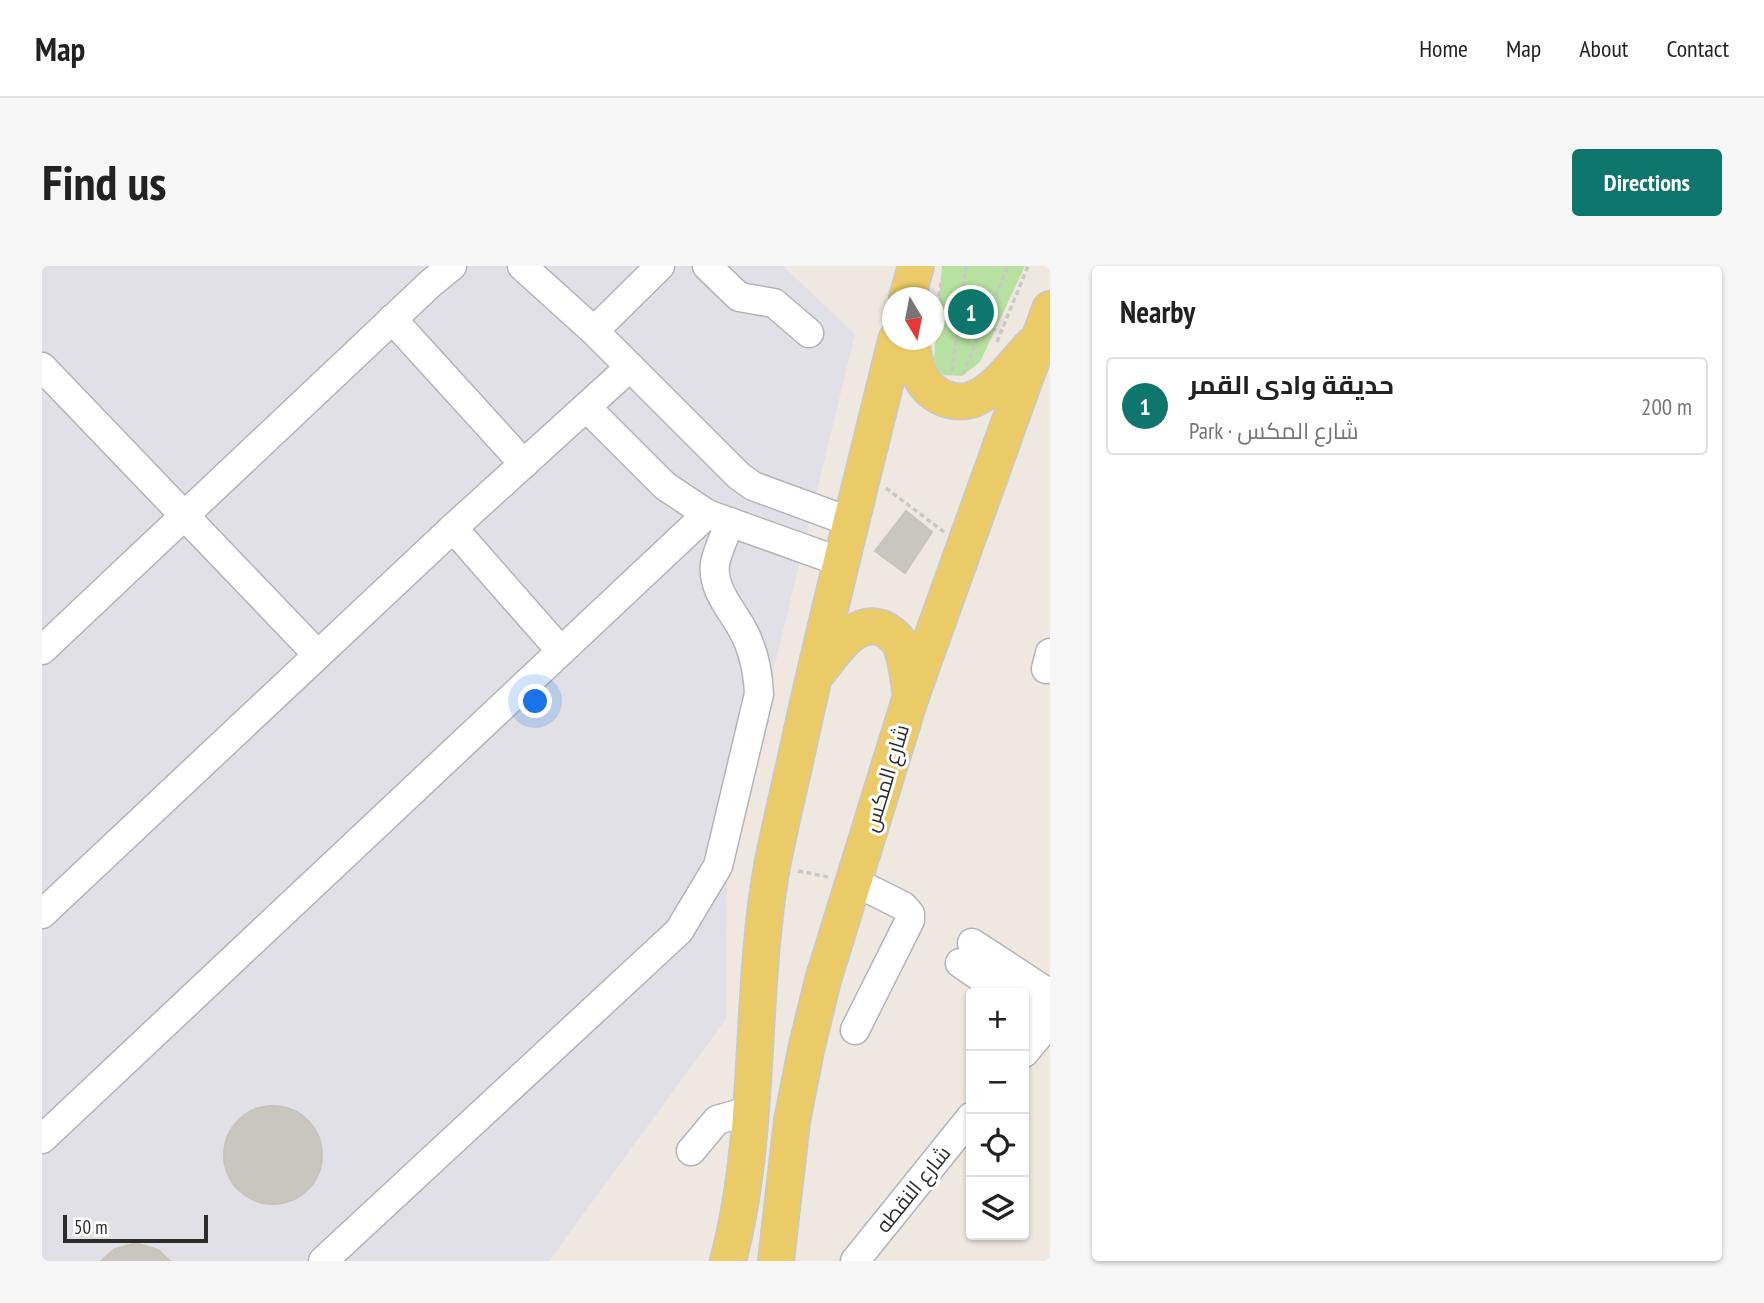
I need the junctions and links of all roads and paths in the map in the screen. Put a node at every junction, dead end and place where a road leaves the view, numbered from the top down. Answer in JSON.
{"nodes":[{"id":1,"x":452,"y":266,"type":"edge"},
{"id":2,"x":522,"y":266,"type":"edge"},
{"id":3,"x":660,"y":266,"type":"edge"},
{"id":4,"x":707,"y":266,"type":"edge"},
{"id":5,"x":966,"y":266,"type":"edge"},
{"id":6,"x":1008,"y":266,"type":"edge"},
{"id":7,"x":1028,"y":266,"type":"edge"},
{"id":8,"x":945,"y":312,"type":"edge"},
{"id":9,"x":959,"y":317,"type":"junction"},
{"id":10,"x":393,"y":319,"type":"junction"},
{"id":11,"x":983,"y":326,"type":"junction"},
{"id":12,"x":594,"y":331,"type":"junction"},
{"id":13,"x":1002,"y":331,"type":"junction"},
{"id":14,"x":809,"y":333,"type":"dead end"},
{"id":15,"x":1043,"y":338,"type":"edge"},
{"id":16,"x":894,"y":350,"type":"edge"},
{"id":17,"x":913,"y":350,"type":"edge"},
{"id":18,"x":993,"y":354,"type":"dead end"},
{"id":19,"x":42,"y":367,"type":"edge"},
{"id":20,"x":630,"y":367,"type":"junction"},
{"id":21,"x":951,"y":377,"type":"dead end"},
{"id":22,"x":967,"y":379,"type":"dead end"},
{"id":23,"x":587,"y":408,"type":"junction"},
{"id":24,"x":524,"y":464,"type":"junction"},
{"id":25,"x":864,"y":472,"type":"junction"},
{"id":26,"x":184,"y":516,"type":"junction"},
{"id":27,"x":718,"y":518,"type":"junction"},
{"id":28,"x":851,"y":522,"type":"junction"},
{"id":29,"x":453,"y":528,"type":"junction"},
{"id":30,"x":965,"y":548,"type":"junction"},
{"id":31,"x":841,"y":562,"type":"junction"},
{"id":32,"x":42,"y":650,"type":"edge"},
{"id":33,"x":561,"y":651,"type":"junction"},
{"id":34,"x":317,"y":654,"type":"junction"},
{"id":35,"x":813,"y":677,"type":"junction"},
{"id":36,"x":911,"y":696,"type":"junction"},
{"id":37,"x":772,"y":867,"type":"junction"},
{"id":38,"x":853,"y":881,"type":"junction"},
{"id":39,"x":42,"y":914,"type":"edge"},
{"id":40,"x":998,"y":988,"type":"edge"},
{"id":41,"x":1050,"y":994,"type":"edge"},
{"id":42,"x":1029,"y":1011,"type":"edge"},
{"id":43,"x":1049,"y":1023,"type":"edge"},
{"id":44,"x":855,"y":1030,"type":"dead end"},
{"id":45,"x":1026,"y":1051,"type":"edge"},
{"id":46,"x":751,"y":1110,"type":"junction"},
{"id":47,"x":966,"y":1123,"type":"edge"},
{"id":48,"x":42,"y":1139,"type":"edge"},
{"id":49,"x":691,"y":1151,"type":"dead end"},
{"id":50,"x":323,"y":1261,"type":"edge"},
{"id":51,"x":728,"y":1261,"type":"edge"},
{"id":52,"x":776,"y":1261,"type":"edge"},
{"id":53,"x":855,"y":1261,"type":"edge"}],
"edges":[{"from":1,"to":10,"type":"street"},
{"from":2,"to":12,"type":"street"},
{"from":3,"to":12,"type":"street"},
{"from":4,"to":14,"type":"street"},
{"from":5,"to":9,"type":"path"},
{"from":6,"to":11,"type":"path"},
{"from":7,"to":13,"type":"path"},
{"from":8,"to":9,"type":"path"},
{"from":9,"to":11,"type":"path"},
{"from":9,"to":11,"type":"path"},
{"from":9,"to":21,"type":"path"},
{"from":10,"to":24,"type":"street"},
{"from":10,"to":26,"type":"street"},
{"from":11,"to":13,"type":"path"},
{"from":11,"to":22,"type":"path"},
{"from":12,"to":20,"type":"street"},
{"from":13,"to":18,"type":"path"},
{"from":15,"to":17,"type":"main road"},
{"from":15,"to":30,"type":"main road","name":"شارع المكس"},
{"from":16,"to":25,"type":"main road"},
{"from":19,"to":26,"type":"street"},
{"from":20,"to":23,"type":"street"},
{"from":20,"to":28,"type":"street"},
{"from":23,"to":24,"type":"street"},
{"from":23,"to":27,"type":"street"},
{"from":24,"to":29,"type":"street"},
{"from":25,"to":28,"type":"main road"},
{"from":25,"to":30,"type":"path"},
{"from":26,"to":32,"type":"street"},
{"from":26,"to":34,"type":"street"},
{"from":27,"to":31,"type":"street"},
{"from":27,"to":33,"type":"street"},
{"from":27,"to":50,"type":"street"},
{"from":28,"to":31,"type":"main road"},
{"from":29,"to":33,"type":"street"},
{"from":29,"to":34,"type":"street"},
{"from":30,"to":36,"type":"main road","name":"شارع المكس"},
{"from":31,"to":35,"type":"main road"},
{"from":33,"to":48,"type":"street"},
{"from":34,"to":39,"type":"street"},
{"from":35,"to":36,"type":"main road"},
{"from":35,"to":37,"type":"main road"},
{"from":36,"to":38,"type":"main road","name":"شارع المكس"},
{"from":37,"to":38,"type":"path"},
{"from":37,"to":46,"type":"main road"},
{"from":38,"to":44,"type":"street"},
{"from":38,"to":52,"type":"main road","name":"شارع المكس"},
{"from":40,"to":41,"type":"street"},
{"from":42,"to":43,"type":"street"},
{"from":43,"to":45,"type":"street"},
{"from":46,"to":49,"type":"street"},
{"from":46,"to":51,"type":"main road"},
{"from":47,"to":53,"type":"street","name":"شارع النقطه"}]}
